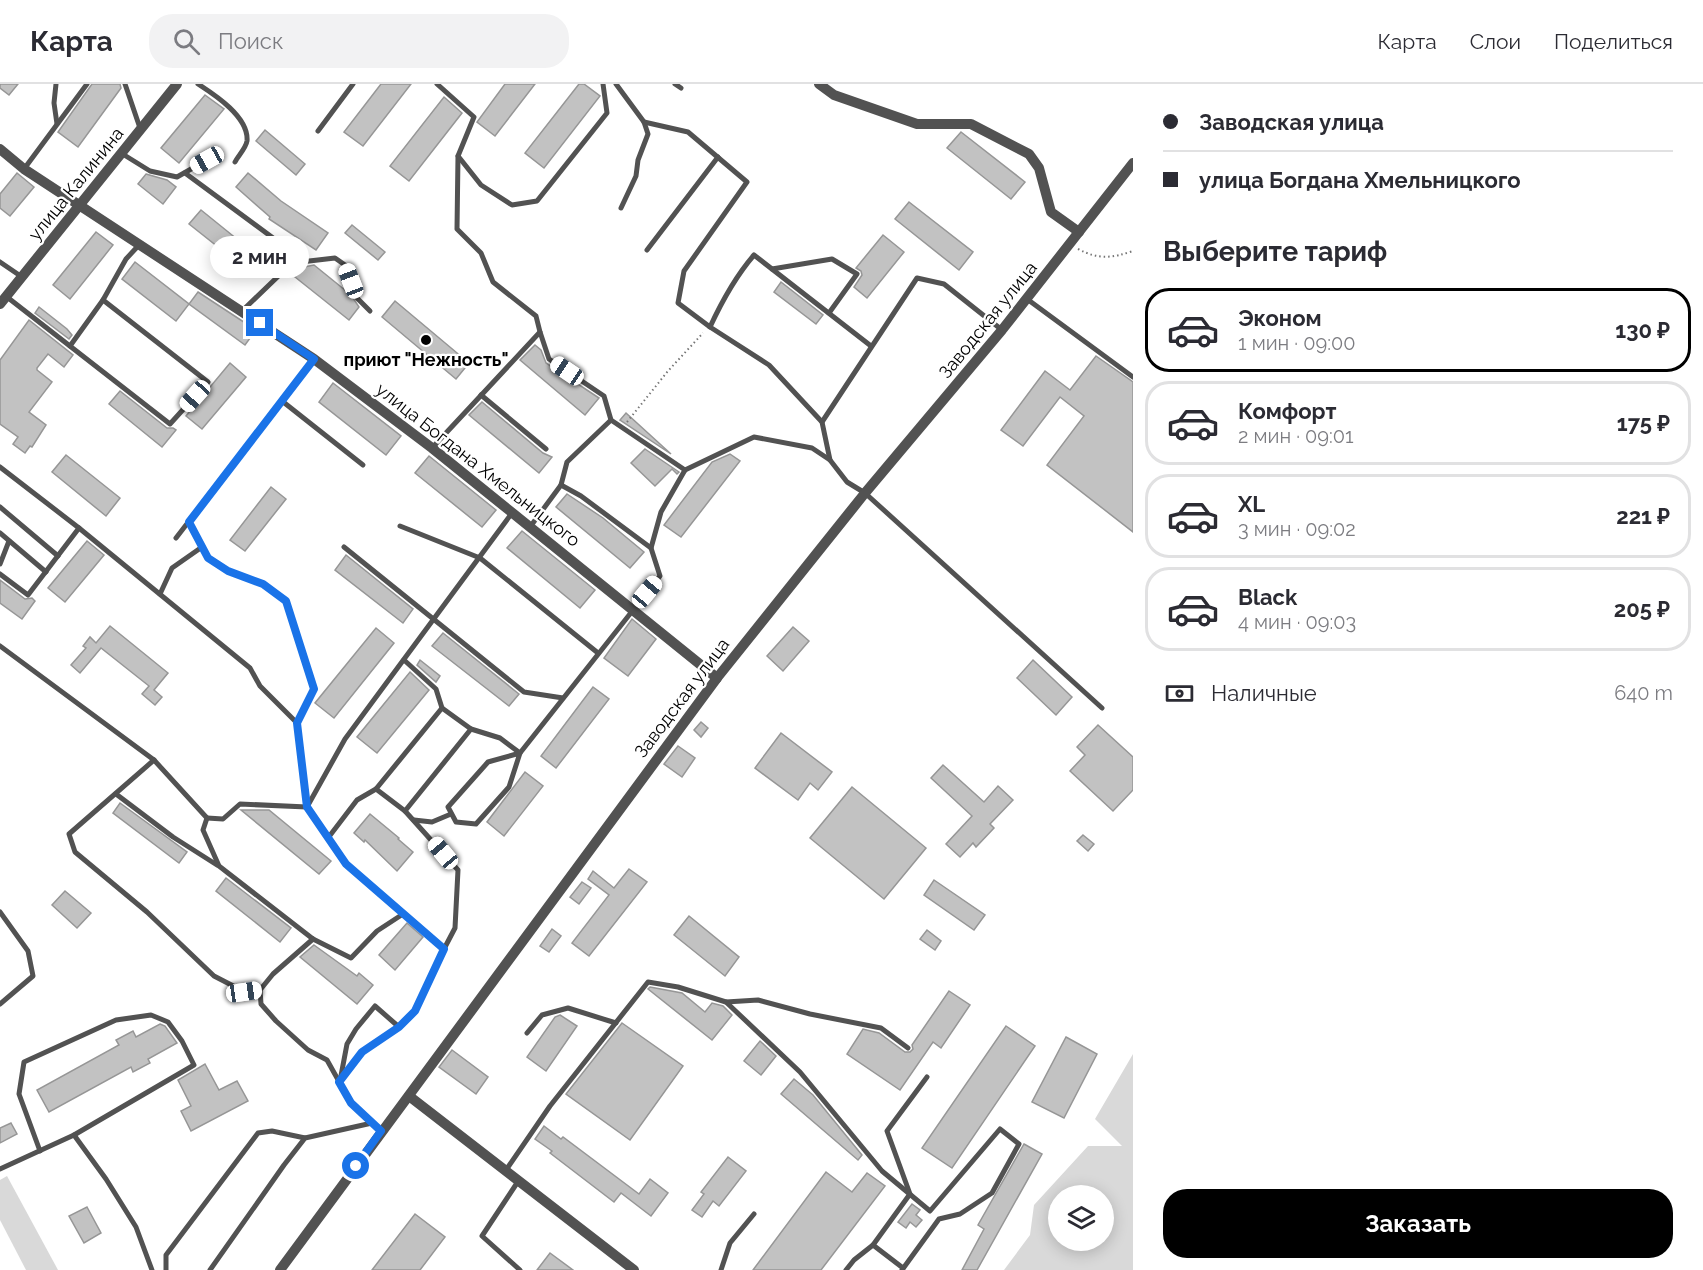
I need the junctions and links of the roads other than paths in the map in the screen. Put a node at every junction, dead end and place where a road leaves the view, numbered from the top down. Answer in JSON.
{"nodes":[{"id":1,"x":56,"y":84,"type":"edge"},
{"id":2,"x":87,"y":84,"type":"edge"},
{"id":3,"x":125,"y":84,"type":"edge"},
{"id":4,"x":177,"y":84,"type":"edge"},
{"id":5,"x":198,"y":84,"type":"edge"},
{"id":6,"x":353,"y":84,"type":"edge"},
{"id":7,"x":437,"y":84,"type":"edge"},
{"id":8,"x":603,"y":84,"type":"edge"},
{"id":9,"x":615,"y":84,"type":"edge"},
{"id":10,"x":675,"y":84,"type":"edge"},
{"id":11,"x":819,"y":84,"type":"edge"},
{"id":12,"x":446,"y":86,"type":"edge"},
{"id":13,"x":681,"y":88,"type":"dead end"},
{"id":14,"x":644,"y":122,"type":"junction"},
{"id":15,"x":57,"y":124,"type":"junction"},
{"id":16,"x":140,"y":130,"type":"junction"},
{"id":17,"x":318,"y":131,"type":"dead end"},
{"id":18,"x":0,"y":149,"type":"edge"},
{"id":19,"x":121,"y":153,"type":"junction"},
{"id":20,"x":458,"y":156,"type":"junction"},
{"id":21,"x":718,"y":157,"type":"junction"},
{"id":22,"x":207,"y":160,"type":"dead end"},
{"id":23,"x":235,"y":162,"type":"dead end"},
{"id":24,"x":1133,"y":163,"type":"edge"},
{"id":25,"x":24,"y":169,"type":"junction"},
{"id":26,"x":185,"y":172,"type":"junction"},
{"id":27,"x":79,"y":204,"type":"junction"},
{"id":28,"x":621,"y":207,"type":"dead end"},
{"id":29,"x":1079,"y":232,"type":"junction"},
{"id":30,"x":140,"y":244,"type":"junction"},
{"id":31,"x":646,"y":250,"type":"dead end"},
{"id":32,"x":0,"y":262,"type":"edge"},
{"id":33,"x":292,"y":263,"type":"junction"},
{"id":34,"x":772,"y":269,"type":"junction"},
{"id":35,"x":22,"y":277,"type":"junction"},
{"id":36,"x":1027,"y":299,"type":"junction"},
{"id":37,"x":3,"y":300,"type":"edge"},
{"id":38,"x":103,"y":300,"type":"junction"},
{"id":39,"x":242,"y":311,"type":"junction"},
{"id":40,"x":370,"y":311,"type":"dead end"},
{"id":41,"x":829,"y":313,"type":"junction"},
{"id":42,"x":710,"y":327,"type":"junction"},
{"id":43,"x":1002,"y":330,"type":"junction"},
{"id":44,"x":540,"y":332,"type":"junction"},
{"id":45,"x":70,"y":346,"type":"junction"},
{"id":46,"x":871,"y":346,"type":"junction"},
{"id":47,"x":314,"y":359,"type":"junction"},
{"id":48,"x":1133,"y":377,"type":"edge"},
{"id":49,"x":481,"y":395,"type":"junction"},
{"id":50,"x":282,"y":401,"type":"junction"},
{"id":51,"x":611,"y":420,"type":"junction"},
{"id":52,"x":822,"y":422,"type":"junction"},
{"id":53,"x":432,"y":448,"type":"junction"},
{"id":54,"x":546,"y":449,"type":"dead end"},
{"id":55,"x":830,"y":460,"type":"junction"},
{"id":56,"x":363,"y":465,"type":"dead end"},
{"id":57,"x":0,"y":467,"type":"edge"},
{"id":58,"x":685,"y":470,"type":"junction"},
{"id":59,"x":561,"y":485,"type":"junction"},
{"id":60,"x":865,"y":493,"type":"junction"},
{"id":61,"x":0,"y":507,"type":"edge"},
{"id":62,"x":512,"y":513,"type":"junction"},
{"id":63,"x":189,"y":522,"type":"junction"},
{"id":64,"x":400,"y":525,"type":"dead end"},
{"id":65,"x":530,"y":527,"type":"junction"},
{"id":66,"x":80,"y":528,"type":"junction"},
{"id":67,"x":0,"y":533,"type":"edge"},
{"id":68,"x":176,"y":538,"type":"dead end"},
{"id":69,"x":9,"y":541,"type":"junction"},
{"id":70,"x":202,"y":547,"type":"junction"},
{"id":71,"x":344,"y":547,"type":"dead end"},
{"id":72,"x":651,"y":548,"type":"junction"},
{"id":73,"x":58,"y":556,"type":"junction"},
{"id":74,"x":480,"y":558,"type":"junction"},
{"id":75,"x":0,"y":564,"type":"edge"},
{"id":76,"x":46,"y":572,"type":"junction"},
{"id":77,"x":0,"y":574,"type":"edge"},
{"id":78,"x":160,"y":594,"type":"junction"},
{"id":79,"x":633,"y":608,"type":"junction"},
{"id":80,"x":435,"y":619,"type":"junction"},
{"id":81,"x":0,"y":646,"type":"edge"},
{"id":82,"x":598,"y":653,"type":"junction"},
{"id":83,"x":404,"y":660,"type":"junction"},
{"id":84,"x":717,"y":678,"type":"junction"},
{"id":85,"x":563,"y":698,"type":"junction"},
{"id":86,"x":442,"y":708,"type":"junction"},
{"id":87,"x":1102,"y":708,"type":"dead end"},
{"id":88,"x":297,"y":723,"type":"junction"},
{"id":89,"x":471,"y":729,"type":"junction"},
{"id":90,"x":520,"y":753,"type":"junction"},
{"id":91,"x":154,"y":760,"type":"junction"},
{"id":92,"x":376,"y":789,"type":"junction"},
{"id":93,"x":116,"y":794,"type":"junction"},
{"id":94,"x":307,"y":807,"type":"junction"},
{"id":95,"x":405,"y":811,"type":"junction"},
{"id":96,"x":451,"y":814,"type":"junction"},
{"id":97,"x":207,"y":818,"type":"junction"},
{"id":98,"x":414,"y":820,"type":"junction"},
{"id":99,"x":328,"y":838,"type":"junction"},
{"id":100,"x":219,"y":866,"type":"junction"},
{"id":101,"x":0,"y":912,"type":"edge"},
{"id":102,"x":403,"y":914,"type":"junction"},
{"id":103,"x":313,"y":939,"type":"junction"},
{"id":104,"x":444,"y":949,"type":"junction"},
{"id":105,"x":260,"y":990,"type":"junction"},
{"id":106,"x":726,"y":1002,"type":"junction"},
{"id":107,"x":0,"y":1004,"type":"edge"},
{"id":108,"x":616,"y":1023,"type":"junction"},
{"id":109,"x":399,"y":1027,"type":"junction"},
{"id":110,"x":527,"y":1033,"type":"dead end"},
{"id":111,"x":908,"y":1048,"type":"dead end"},
{"id":112,"x":927,"y":1077,"type":"dead end"},
{"id":113,"x":339,"y":1082,"type":"junction"},
{"id":114,"x":409,"y":1095,"type":"junction"},
{"id":115,"x":372,"y":1123,"type":"junction"},
{"id":116,"x":381,"y":1131,"type":"junction"},
{"id":117,"x":74,"y":1135,"type":"junction"},
{"id":118,"x":305,"y":1138,"type":"junction"},
{"id":119,"x":40,"y":1151,"type":"junction"},
{"id":120,"x":0,"y":1169,"type":"edge"},
{"id":121,"x":506,"y":1170,"type":"junction"},
{"id":122,"x":519,"y":1180,"type":"junction"},
{"id":123,"x":910,"y":1194,"type":"junction"},
{"id":124,"x":930,"y":1211,"type":"junction"},
{"id":125,"x":754,"y":1214,"type":"dead end"},
{"id":126,"x":939,"y":1219,"type":"junction"},
{"id":127,"x":873,"y":1245,"type":"junction"},
{"id":128,"x":902,"y":1269,"type":"edge"},
{"id":129,"x":152,"y":1270,"type":"edge"},
{"id":130,"x":166,"y":1270,"type":"edge"},
{"id":131,"x":210,"y":1270,"type":"edge"},
{"id":132,"x":280,"y":1270,"type":"edge"},
{"id":133,"x":520,"y":1270,"type":"edge"},
{"id":134,"x":634,"y":1270,"type":"edge"},
{"id":135,"x":721,"y":1270,"type":"edge"},
{"id":136,"x":846,"y":1270,"type":"edge"}],
"edges":[{"from":1,"to":15,"type":"lane"},
{"from":2,"to":15,"type":"lane"},
{"from":3,"to":16,"type":"lane"},
{"from":4,"to":16,"type":"street","name":"улица Калинина"},
{"from":5,"to":23,"type":"lane"},
{"from":6,"to":17,"type":"lane"},
{"from":7,"to":12,"type":"lane"},
{"from":8,"to":20,"type":"lane"},
{"from":9,"to":14,"type":"lane"},
{"from":10,"to":13,"type":"lane"},
{"from":11,"to":29,"type":"street"},
{"from":12,"to":20,"type":"lane"},
{"from":14,"to":21,"type":"lane"},
{"from":14,"to":28,"type":"lane"},
{"from":15,"to":25,"type":"lane"},
{"from":16,"to":19,"type":"street","name":"улица Калинина"},
{"from":18,"to":25,"type":"street","name":"улица Богдана Хмельницкого"},
{"from":19,"to":26,"type":"lane"},
{"from":19,"to":27,"type":"street","name":"улица Калинина"},
{"from":20,"to":44,"type":"lane"},
{"from":21,"to":31,"type":"lane"},
{"from":21,"to":42,"type":"lane"},
{"from":22,"to":26,"type":"lane"},
{"from":24,"to":29,"type":"street","name":"Заводская улица"},
{"from":25,"to":27,"type":"street","name":"улица Богдана Хмельницкого"},
{"from":26,"to":33,"type":"lane"},
{"from":27,"to":30,"type":"street","name":"улица Богдана Хмельницкого"},
{"from":27,"to":35,"type":"street","name":"улица Калинина"},
{"from":29,"to":36,"type":"street","name":"Заводская улица"},
{"from":30,"to":38,"type":"lane"},
{"from":30,"to":39,"type":"street","name":"улица Богдана Хмельницкого"},
{"from":32,"to":35,"type":"lane"},
{"from":33,"to":39,"type":"lane"},
{"from":33,"to":40,"type":"lane"},
{"from":34,"to":41,"type":"lane"},
{"from":34,"to":41,"type":"lane"},
{"from":34,"to":42,"type":"lane"},
{"from":35,"to":37,"type":"street","name":"улица Калинина"},
{"from":36,"to":43,"type":"street","name":"Заводская улица"},
{"from":36,"to":48,"type":"lane"},
{"from":37,"to":45,"type":"lane"},
{"from":38,"to":45,"type":"lane"},
{"from":38,"to":45,"type":"lane"},
{"from":39,"to":47,"type":"street","name":"улица Богдана Хмельницкого"},
{"from":41,"to":46,"type":"lane"},
{"from":42,"to":52,"type":"lane"},
{"from":43,"to":46,"type":"lane"},
{"from":43,"to":60,"type":"street","name":"Заводская улица"},
{"from":44,"to":49,"type":"lane"},
{"from":44,"to":51,"type":"lane"},
{"from":46,"to":52,"type":"lane"},
{"from":47,"to":50,"type":"lane"},
{"from":47,"to":53,"type":"street","name":"улица Богдана Хмельницкого"},
{"from":49,"to":53,"type":"lane"},
{"from":49,"to":54,"type":"lane"},
{"from":50,"to":56,"type":"lane"},
{"from":50,"to":63,"type":"lane"},
{"from":51,"to":58,"type":"lane"},
{"from":51,"to":59,"type":"lane"},
{"from":52,"to":55,"type":"lane"},
{"from":53,"to":62,"type":"street","name":"улица Богдана Хмельницкого"},
{"from":55,"to":58,"type":"lane"},
{"from":55,"to":60,"type":"lane"},
{"from":57,"to":66,"type":"lane"},
{"from":58,"to":72,"type":"lane"},
{"from":59,"to":65,"type":"lane"},
{"from":59,"to":72,"type":"lane"},
{"from":60,"to":84,"type":"street","name":"Заводская улица"},
{"from":60,"to":87,"type":"lane"},
{"from":61,"to":73,"type":"lane"},
{"from":62,"to":65,"type":"street","name":"улица Богдана Хмельницкого"},
{"from":62,"to":74,"type":"lane"},
{"from":63,"to":68,"type":"lane"},
{"from":63,"to":70,"type":"lane"},
{"from":64,"to":74,"type":"lane"},
{"from":65,"to":79,"type":"street","name":"улица Богдана Хмельницкого"},
{"from":66,"to":73,"type":"lane"},
{"from":66,"to":78,"type":"lane"},
{"from":67,"to":69,"type":"lane"},
{"from":69,"to":75,"type":"lane"},
{"from":69,"to":76,"type":"lane"},
{"from":70,"to":78,"type":"lane"},
{"from":70,"to":88,"type":"lane"},
{"from":71,"to":80,"type":"lane"},
{"from":72,"to":79,"type":"lane"},
{"from":73,"to":76,"type":"lane"},
{"from":74,"to":80,"type":"lane"},
{"from":74,"to":82,"type":"lane"},
{"from":76,"to":77,"type":"lane"},
{"from":78,"to":88,"type":"lane"},
{"from":79,"to":82,"type":"lane"},
{"from":79,"to":84,"type":"street","name":"улица Богдана Хмельницкого"},
{"from":80,"to":83,"type":"lane"},
{"from":80,"to":85,"type":"lane"},
{"from":81,"to":91,"type":"lane"},
{"from":82,"to":85,"type":"lane"},
{"from":83,"to":86,"type":"lane"},
{"from":83,"to":94,"type":"lane"},
{"from":84,"to":114,"type":"street","name":"Заводская улица"},
{"from":85,"to":90,"type":"lane"},
{"from":86,"to":89,"type":"lane"},
{"from":86,"to":92,"type":"lane"},
{"from":88,"to":94,"type":"lane"},
{"from":89,"to":90,"type":"lane"},
{"from":89,"to":95,"type":"lane"},
{"from":90,"to":96,"type":"lane"},
{"from":90,"to":96,"type":"lane"},
{"from":91,"to":93,"type":"lane"},
{"from":91,"to":97,"type":"lane"},
{"from":92,"to":95,"type":"lane"},
{"from":92,"to":99,"type":"lane"},
{"from":93,"to":100,"type":"lane"},
{"from":93,"to":105,"type":"lane"},
{"from":94,"to":97,"type":"lane"},
{"from":94,"to":99,"type":"lane"},
{"from":95,"to":98,"type":"lane"},
{"from":96,"to":98,"type":"lane"},
{"from":97,"to":100,"type":"lane"},
{"from":98,"to":104,"type":"lane"},
{"from":99,"to":102,"type":"lane"},
{"from":100,"to":103,"type":"lane"},
{"from":101,"to":107,"type":"lane"},
{"from":102,"to":103,"type":"lane"},
{"from":102,"to":104,"type":"lane"},
{"from":103,"to":105,"type":"lane"},
{"from":104,"to":109,"type":"lane"},
{"from":105,"to":113,"type":"lane"},
{"from":106,"to":108,"type":"lane"},
{"from":106,"to":111,"type":"lane"},
{"from":106,"to":123,"type":"lane"},
{"from":108,"to":110,"type":"lane"},
{"from":108,"to":121,"type":"lane"},
{"from":109,"to":113,"type":"lane"},
{"from":109,"to":113,"type":"lane"},
{"from":112,"to":123,"type":"lane"},
{"from":113,"to":115,"type":"lane"},
{"from":114,"to":116,"type":"street","name":"Заводская улица"},
{"from":114,"to":121,"type":"street"},
{"from":115,"to":116,"type":"lane"},
{"from":115,"to":118,"type":"lane"},
{"from":116,"to":132,"type":"street","name":"Заводская улица"},
{"from":117,"to":119,"type":"lane"},
{"from":117,"to":119,"type":"lane"},
{"from":117,"to":129,"type":"lane"},
{"from":118,"to":130,"type":"lane"},
{"from":118,"to":131,"type":"lane"},
{"from":119,"to":120,"type":"lane"},
{"from":121,"to":122,"type":"street"},
{"from":122,"to":133,"type":"lane"},
{"from":122,"to":134,"type":"street"},
{"from":123,"to":124,"type":"lane"},
{"from":123,"to":127,"type":"lane"},
{"from":124,"to":126,"type":"lane"},
{"from":124,"to":126,"type":"lane"},
{"from":125,"to":135,"type":"lane"},
{"from":126,"to":128,"type":"lane"},
{"from":127,"to":128,"type":"lane"},
{"from":127,"to":136,"type":"lane"}]}
